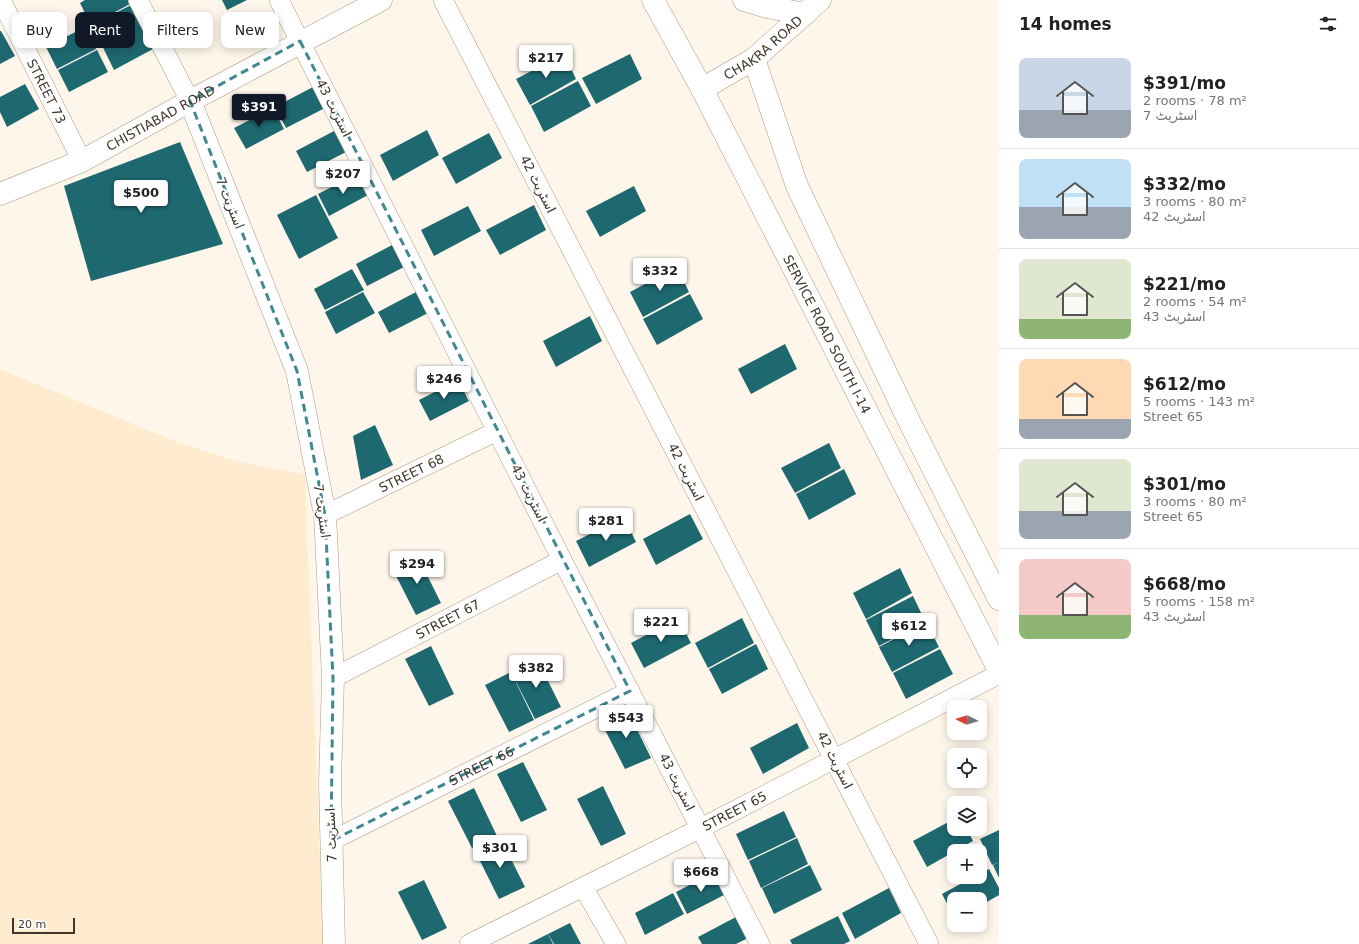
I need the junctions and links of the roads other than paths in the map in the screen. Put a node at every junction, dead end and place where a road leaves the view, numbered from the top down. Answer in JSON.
{"nodes":[{"id":1,"x":2,"y":0,"type":"edge"},
{"id":2,"x":138,"y":0,"type":"edge"},
{"id":3,"x":279,"y":0,"type":"edge"},
{"id":4,"x":381,"y":0,"type":"edge"},
{"id":5,"x":443,"y":0,"type":"edge"},
{"id":6,"x":653,"y":0,"type":"edge"},
{"id":7,"x":744,"y":0,"type":"edge"},
{"id":8,"x":812,"y":7,"type":"edge"},
{"id":9,"x":300,"y":41,"type":"junction"},
{"id":10,"x":754,"y":59,"type":"junction"},
{"id":11,"x":702,"y":89,"type":"junction"},
{"id":12,"x":190,"y":101,"type":"junction"},
{"id":13,"x":82,"y":161,"type":"junction"},
{"id":14,"x":0,"y":194,"type":"edge"},
{"id":15,"x":497,"y":431,"type":"junction"},
{"id":16,"x":325,"y":516,"type":"junction"},
{"id":17,"x":562,"y":560,"type":"junction"},
{"id":18,"x":999,"y":599,"type":"edge"},
{"id":19,"x":999,"y":670,"type":"edge"},
{"id":20,"x":999,"y":674,"type":"edge"},
{"id":21,"x":332,"y":678,"type":"junction"},
{"id":22,"x":630,"y":691,"type":"junction"},
{"id":23,"x":834,"y":759,"type":"junction"},
{"id":24,"x":701,"y":828,"type":"junction"},
{"id":25,"x":331,"y":841,"type":"junction"},
{"id":26,"x":583,"y":887,"type":"junction"},
{"id":27,"x":334,"y":944,"type":"edge"},
{"id":28,"x":469,"y":944,"type":"edge"},
{"id":29,"x":616,"y":944,"type":"edge"},
{"id":30,"x":760,"y":944,"type":"edge"},
{"id":31,"x":929,"y":944,"type":"edge"}],
"edges":[{"from":1,"to":13,"type":"street","name":"STREET 73"},
{"from":2,"to":12,"type":"street"},
{"from":3,"to":9,"type":"street","name":"اسٹریٹ 43"},
{"from":4,"to":9,"type":"main road","name":"CHISTIABAD ROAD"},
{"from":5,"to":23,"type":"street","name":"اسٹریٹ 42"},
{"from":6,"to":11,"type":"main road","name":"SERVICE ROAD SOUTH I-14"},
{"from":7,"to":8,"type":"main road"},
{"from":8,"to":10,"type":"main road","name":"CHAKRA ROAD"},
{"from":9,"to":12,"type":"main road","name":"CHISTIABAD ROAD"},
{"from":9,"to":15,"type":"street","name":"اسٹریٹ 43"},
{"from":10,"to":11,"type":"main road","name":"CHAKRA ROAD"},
{"from":10,"to":18,"type":"main road"},
{"from":11,"to":19,"type":"main road","name":"SERVICE ROAD SOUTH I-14"},
{"from":12,"to":13,"type":"main road","name":"CHISTIABAD ROAD"},
{"from":12,"to":16,"type":"main road","name":"اسٹریٹ 7"},
{"from":13,"to":14,"type":"main road","name":"CHISTIABAD ROAD"},
{"from":15,"to":16,"type":"street","name":"STREET 68"},
{"from":15,"to":17,"type":"street","name":"اسٹریٹ 43"},
{"from":16,"to":21,"type":"main road","name":"اسٹریٹ 7"},
{"from":17,"to":21,"type":"street","name":"STREET 67"},
{"from":17,"to":22,"type":"street","name":"اسٹریٹ 43"},
{"from":20,"to":23,"type":"street","name":"STREET 65"},
{"from":21,"to":25,"type":"main road","name":"اسٹریٹ 7"},
{"from":22,"to":24,"type":"street","name":"اسٹریٹ 43"},
{"from":22,"to":25,"type":"street","name":"STREET 66"},
{"from":23,"to":24,"type":"street","name":"STREET 65"},
{"from":23,"to":31,"type":"street","name":"اسٹریٹ 42"},
{"from":24,"to":26,"type":"street","name":"STREET 65"},
{"from":24,"to":30,"type":"street","name":"اسٹریٹ 43"},
{"from":25,"to":27,"type":"main road","name":"اسٹریٹ 7"},
{"from":26,"to":28,"type":"street","name":"STREET 65"},
{"from":26,"to":29,"type":"street"}]}
